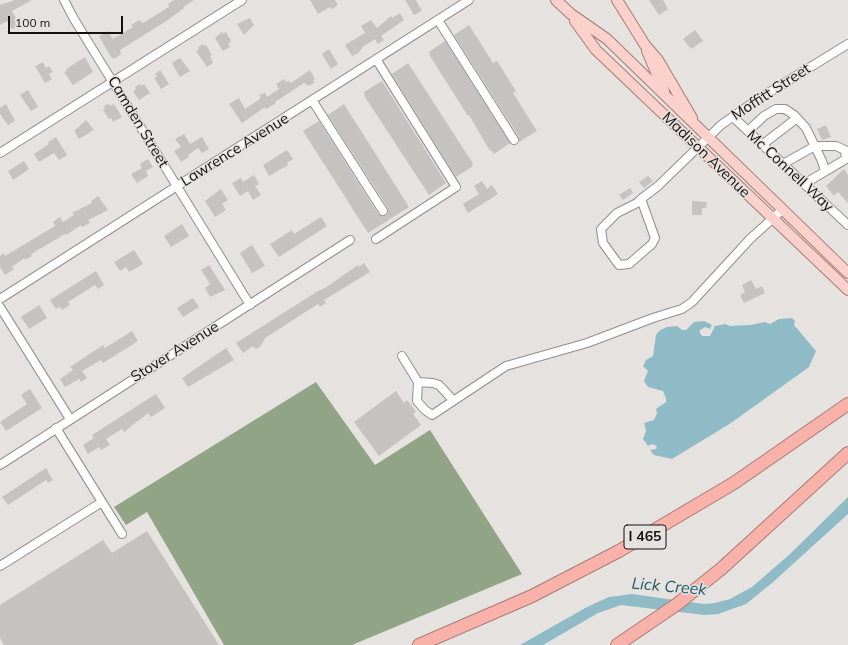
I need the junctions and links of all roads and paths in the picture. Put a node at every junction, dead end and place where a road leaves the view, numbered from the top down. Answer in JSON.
{"nodes":[{"id":1,"x":64,"y":0,"type":"edge"},
{"id":2,"x":242,"y":0,"type":"edge"},
{"id":3,"x":469,"y":0,"type":"edge"},
{"id":4,"x":556,"y":0,"type":"edge"},
{"id":5,"x":617,"y":0,"type":"edge"},
{"id":6,"x":571,"y":14,"type":"junction"},
{"id":7,"x":438,"y":20,"type":"junction"},
{"id":8,"x":848,"y":44,"type":"edge"},
{"id":9,"x":645,"y":45,"type":"junction"},
{"id":10,"x":376,"y":59,"type":"junction"},
{"id":11,"x":633,"y":65,"type":"junction"},
{"id":12,"x":113,"y":82,"type":"junction"},
{"id":13,"x":667,"y":97,"type":"junction"},
{"id":14,"x":312,"y":100,"type":"junction"},
{"id":15,"x":733,"y":117,"type":"junction"},
{"id":16,"x":797,"y":118,"type":"junction"},
{"id":17,"x":696,"y":125,"type":"junction"},
{"id":18,"x":748,"y":131,"type":"junction"},
{"id":19,"x":682,"y":132,"type":"junction"},
{"id":20,"x":707,"y":138,"type":"junction"},
{"id":21,"x":514,"y":140,"type":"dead end"},
{"id":22,"x":762,"y":145,"type":"junction"},
{"id":23,"x":814,"y":146,"type":"junction"},
{"id":24,"x":699,"y":147,"type":"junction"},
{"id":25,"x":0,"y":153,"type":"edge"},
{"id":26,"x":783,"y":164,"type":"junction"},
{"id":27,"x":825,"y":171,"type":"junction"},
{"id":28,"x":804,"y":184,"type":"junction"},
{"id":29,"x":177,"y":186,"type":"junction"},
{"id":30,"x":641,"y":199,"type":"junction"},
{"id":31,"x":782,"y":210,"type":"junction"},
{"id":32,"x":383,"y":211,"type":"dead end"},
{"id":33,"x":772,"y":218,"type":"junction"},
{"id":34,"x":848,"y":225,"type":"edge"},
{"id":35,"x":376,"y":239,"type":"dead end"},
{"id":36,"x":350,"y":240,"type":"dead end"},
{"id":37,"x":848,"y":273,"type":"edge"},
{"id":38,"x":848,"y":290,"type":"edge"},
{"id":39,"x":0,"y":299,"type":"edge"},
{"id":40,"x":250,"y":305,"type":"junction"},
{"id":41,"x":0,"y":307,"type":"edge"},
{"id":42,"x":402,"y":356,"type":"dead end"},
{"id":43,"x":418,"y":382,"type":"junction"},
{"id":44,"x":453,"y":400,"type":"junction"},
{"id":45,"x":848,"y":404,"type":"edge"},
{"id":46,"x":70,"y":419,"type":"junction"},
{"id":47,"x":56,"y":428,"type":"junction"},
{"id":48,"x":848,"y":453,"type":"edge"},
{"id":49,"x":0,"y":465,"type":"edge"},
{"id":50,"x":102,"y":502,"type":"junction"},
{"id":51,"x":122,"y":534,"type":"dead end"},
{"id":52,"x":0,"y":566,"type":"edge"},
{"id":53,"x":423,"y":644,"type":"edge"},
{"id":54,"x":409,"y":645,"type":"edge"},
{"id":55,"x":617,"y":645,"type":"edge"}],
"edges":[{"from":1,"to":12,"type":"street","name":"Camden Street"},
{"from":2,"to":12,"type":"street"},
{"from":3,"to":7,"type":"street","name":"Lawrence Avenue"},
{"from":4,"to":6,"type":"main road","name":"Madison Avenue"},
{"from":5,"to":9,"type":"main road"},
{"from":6,"to":11,"type":"main road","name":"Madison Avenue"},
{"from":6,"to":19,"type":"main road","name":"Madison Avenue"},
{"from":7,"to":10,"type":"street","name":"Lawrence Avenue"},
{"from":7,"to":21,"type":"street"},
{"from":8,"to":15,"type":"street","name":"Moffitt Street"},
{"from":9,"to":11,"type":"main road"},
{"from":9,"to":13,"type":"main road"},
{"from":9,"to":17,"type":"main road"},
{"from":10,"to":14,"type":"street","name":"Lawrence Avenue"},
{"from":10,"to":35,"type":"street"},
{"from":11,"to":13,"type":"main road","name":"Madison Avenue"},
{"from":12,"to":25,"type":"street"},
{"from":12,"to":29,"type":"street","name":"Camden Street"},
{"from":13,"to":17,"type":"main road","name":"Madison Avenue"},
{"from":13,"to":19,"type":"main road"},
{"from":14,"to":29,"type":"street","name":"Lawrence Avenue"},
{"from":14,"to":32,"type":"street"},
{"from":15,"to":18,"type":"street","name":"Mc Connell Way"},
{"from":15,"to":20,"type":"street","name":"Moffitt Street"},
{"from":16,"to":18,"type":"street"},
{"from":16,"to":22,"type":"street"},
{"from":16,"to":23,"type":"street"},
{"from":17,"to":20,"type":"main road","name":"Madison Avenue"},
{"from":18,"to":22,"type":"street","name":"Mc Connell Way"},
{"from":19,"to":24,"type":"main road","name":"Madison Avenue"},
{"from":20,"to":24,"type":"street","name":"Moffitt Street"},
{"from":20,"to":31,"type":"main road","name":"Madison Avenue"},
{"from":22,"to":26,"type":"street","name":"Mc Connell Way"},
{"from":23,"to":26,"type":"street"},
{"from":23,"to":27,"type":"street"},
{"from":23,"to":27,"type":"street"},
{"from":24,"to":30,"type":"street","name":"Moffitt Street"},
{"from":24,"to":33,"type":"main road","name":"Madison Avenue"},
{"from":26,"to":28,"type":"street","name":"Mc Connell Way"},
{"from":27,"to":28,"type":"street"},
{"from":28,"to":34,"type":"street","name":"Mc Connell Way"},
{"from":29,"to":39,"type":"street","name":"Lawrence Avenue"},
{"from":29,"to":40,"type":"street","name":"Camden Street"},
{"from":30,"to":30,"type":"street","name":"Moffitt Street"},
{"from":31,"to":33,"type":"street"},
{"from":31,"to":37,"type":"main road","name":"Madison Avenue"},
{"from":33,"to":38,"type":"main road","name":"Madison Avenue"},
{"from":33,"to":44,"type":"street"},
{"from":36,"to":40,"type":"street","name":"Stover Avenue"},
{"from":40,"to":46,"type":"street","name":"Stover Avenue"},
{"from":41,"to":46,"type":"street"},
{"from":42,"to":43,"type":"street"},
{"from":43,"to":44,"type":"street"},
{"from":43,"to":44,"type":"street"},
{"from":45,"to":53,"type":"highway","number":"I 465"},
{"from":46,"to":47,"type":"street","name":"Stover Avenue"},
{"from":47,"to":49,"type":"street","name":"Stover Avenue"},
{"from":47,"to":50,"type":"street"},
{"from":48,"to":55,"type":"highway"},
{"from":50,"to":51,"type":"street"},
{"from":50,"to":52,"type":"street"},
{"from":53,"to":54,"type":"highway"}]}
